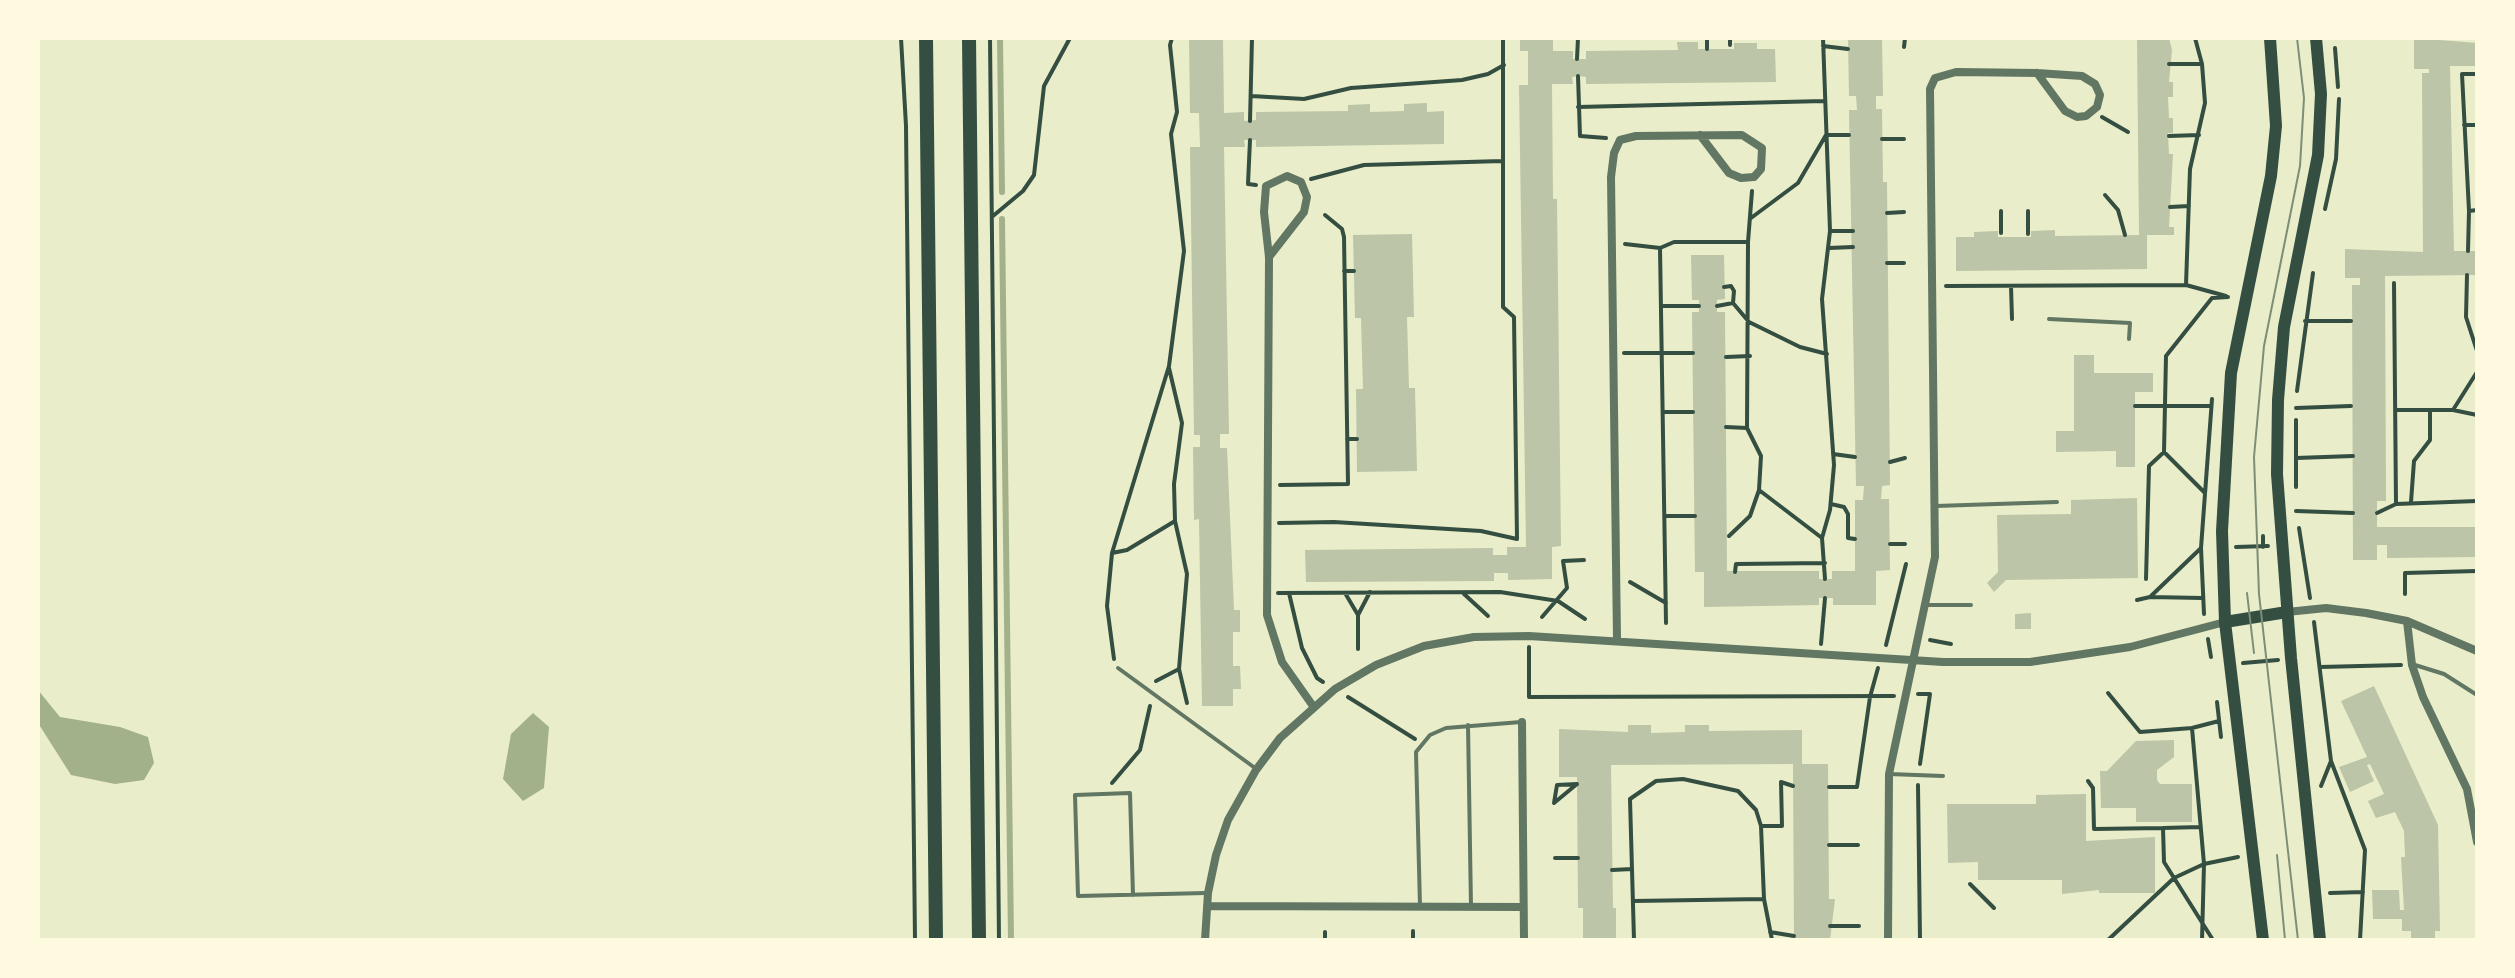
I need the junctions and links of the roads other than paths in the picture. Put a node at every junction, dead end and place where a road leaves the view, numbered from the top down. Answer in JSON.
{"nodes":[{"id":1,"x":926,"y":38,"type":"edge"},
{"id":2,"x":969,"y":38,"type":"edge"},
{"id":3,"x":2270,"y":38,"type":"edge"},
{"id":4,"x":2316,"y":38,"type":"edge"},
{"id":5,"x":2037,"y":73,"type":"junction"},
{"id":6,"x":1700,"y":135,"type":"junction"},
{"id":7,"x":1269,"y":257,"type":"junction"},
{"id":8,"x":2049,"y":319,"type":"dead end"},
{"id":9,"x":2129,"y":339,"type":"dead end"},
{"id":10,"x":2057,"y":502,"type":"dead end"},
{"id":11,"x":1936,"y":506,"type":"junction"},
{"id":12,"x":1927,"y":605,"type":"junction"},
{"id":13,"x":1971,"y":605,"type":"dead end"},
{"id":14,"x":2287,"y":612,"type":"junction"},
{"id":15,"x":2407,"y":621,"type":"junction"},
{"id":16,"x":2225,"y":622,"type":"junction"},
{"id":17,"x":1617,"y":639,"type":"junction"},
{"id":18,"x":2477,"y":651,"type":"edge"},
{"id":19,"x":1912,"y":660,"type":"junction"},
{"id":20,"x":2412,"y":665,"type":"junction"},
{"id":21,"x":1118,"y":668,"type":"road end"},
{"id":22,"x":2477,"y":695,"type":"edge"},
{"id":23,"x":1313,"y":706,"type":"junction"},
{"id":24,"x":1522,"y":722,"type":"joint"},
{"id":25,"x":1468,"y":724,"type":"junction"},
{"id":26,"x":1256,"y":770,"type":"junction"},
{"id":27,"x":1889,"y":774,"type":"junction"},
{"id":28,"x":1943,"y":776,"type":"dead end"},
{"id":29,"x":2477,"y":842,"type":"edge"},
{"id":30,"x":1208,"y":893,"type":"junction"},
{"id":31,"x":1133,"y":895,"type":"junction"},
{"id":32,"x":1207,"y":906,"type":"junction"},
{"id":33,"x":1420,"y":906,"type":"junction"},
{"id":34,"x":1471,"y":907,"type":"junction"},
{"id":35,"x":1523,"y":907,"type":"junction"},
{"id":36,"x":936,"y":940,"type":"edge"},
{"id":37,"x":979,"y":940,"type":"edge"},
{"id":38,"x":1205,"y":940,"type":"edge"},
{"id":39,"x":1524,"y":940,"type":"edge"},
{"id":40,"x":1888,"y":940,"type":"edge"},
{"id":41,"x":2263,"y":940,"type":"edge"},
{"id":42,"x":2320,"y":940,"type":"edge"}],
"edges":[{"from":1,"to":36,"type":"highway"},
{"from":2,"to":37,"type":"highway"},
{"from":3,"to":16,"type":"main road"},
{"from":4,"to":14,"type":"main road"},
{"from":5,"to":5,"type":"street"},
{"from":5,"to":11,"type":"street"},
{"from":6,"to":6,"type":"street"},
{"from":6,"to":17,"type":"street"},
{"from":7,"to":7,"type":"street"},
{"from":7,"to":23,"type":"street"},
{"from":8,"to":9,"type":"lane"},
{"from":10,"to":11,"type":"lane"},
{"from":11,"to":12,"type":"street"},
{"from":12,"to":13,"type":"lane"},
{"from":12,"to":19,"type":"street"},
{"from":14,"to":15,"type":"street"},
{"from":14,"to":16,"type":"main road"},
{"from":14,"to":42,"type":"main road"},
{"from":15,"to":18,"type":"street"},
{"from":15,"to":20,"type":"street"},
{"from":16,"to":19,"type":"street"},
{"from":16,"to":41,"type":"main road"},
{"from":17,"to":19,"type":"street"},
{"from":17,"to":23,"type":"street"},
{"from":19,"to":27,"type":"street"},
{"from":20,"to":22,"type":"lane"},
{"from":20,"to":29,"type":"street"},
{"from":21,"to":26,"type":"lane"},
{"from":23,"to":26,"type":"street"},
{"from":24,"to":25,"type":"lane"},
{"from":24,"to":35,"type":"street"},
{"from":25,"to":33,"type":"lane"},
{"from":25,"to":34,"type":"lane"},
{"from":26,"to":30,"type":"street"},
{"from":27,"to":28,"type":"lane"},
{"from":27,"to":40,"type":"street"},
{"from":30,"to":31,"type":"lane"},
{"from":30,"to":32,"type":"street"},
{"from":31,"to":31,"type":"lane"},
{"from":32,"to":33,"type":"street"},
{"from":32,"to":38,"type":"street"},
{"from":33,"to":34,"type":"street"},
{"from":34,"to":35,"type":"street"},
{"from":35,"to":39,"type":"street"}]}
